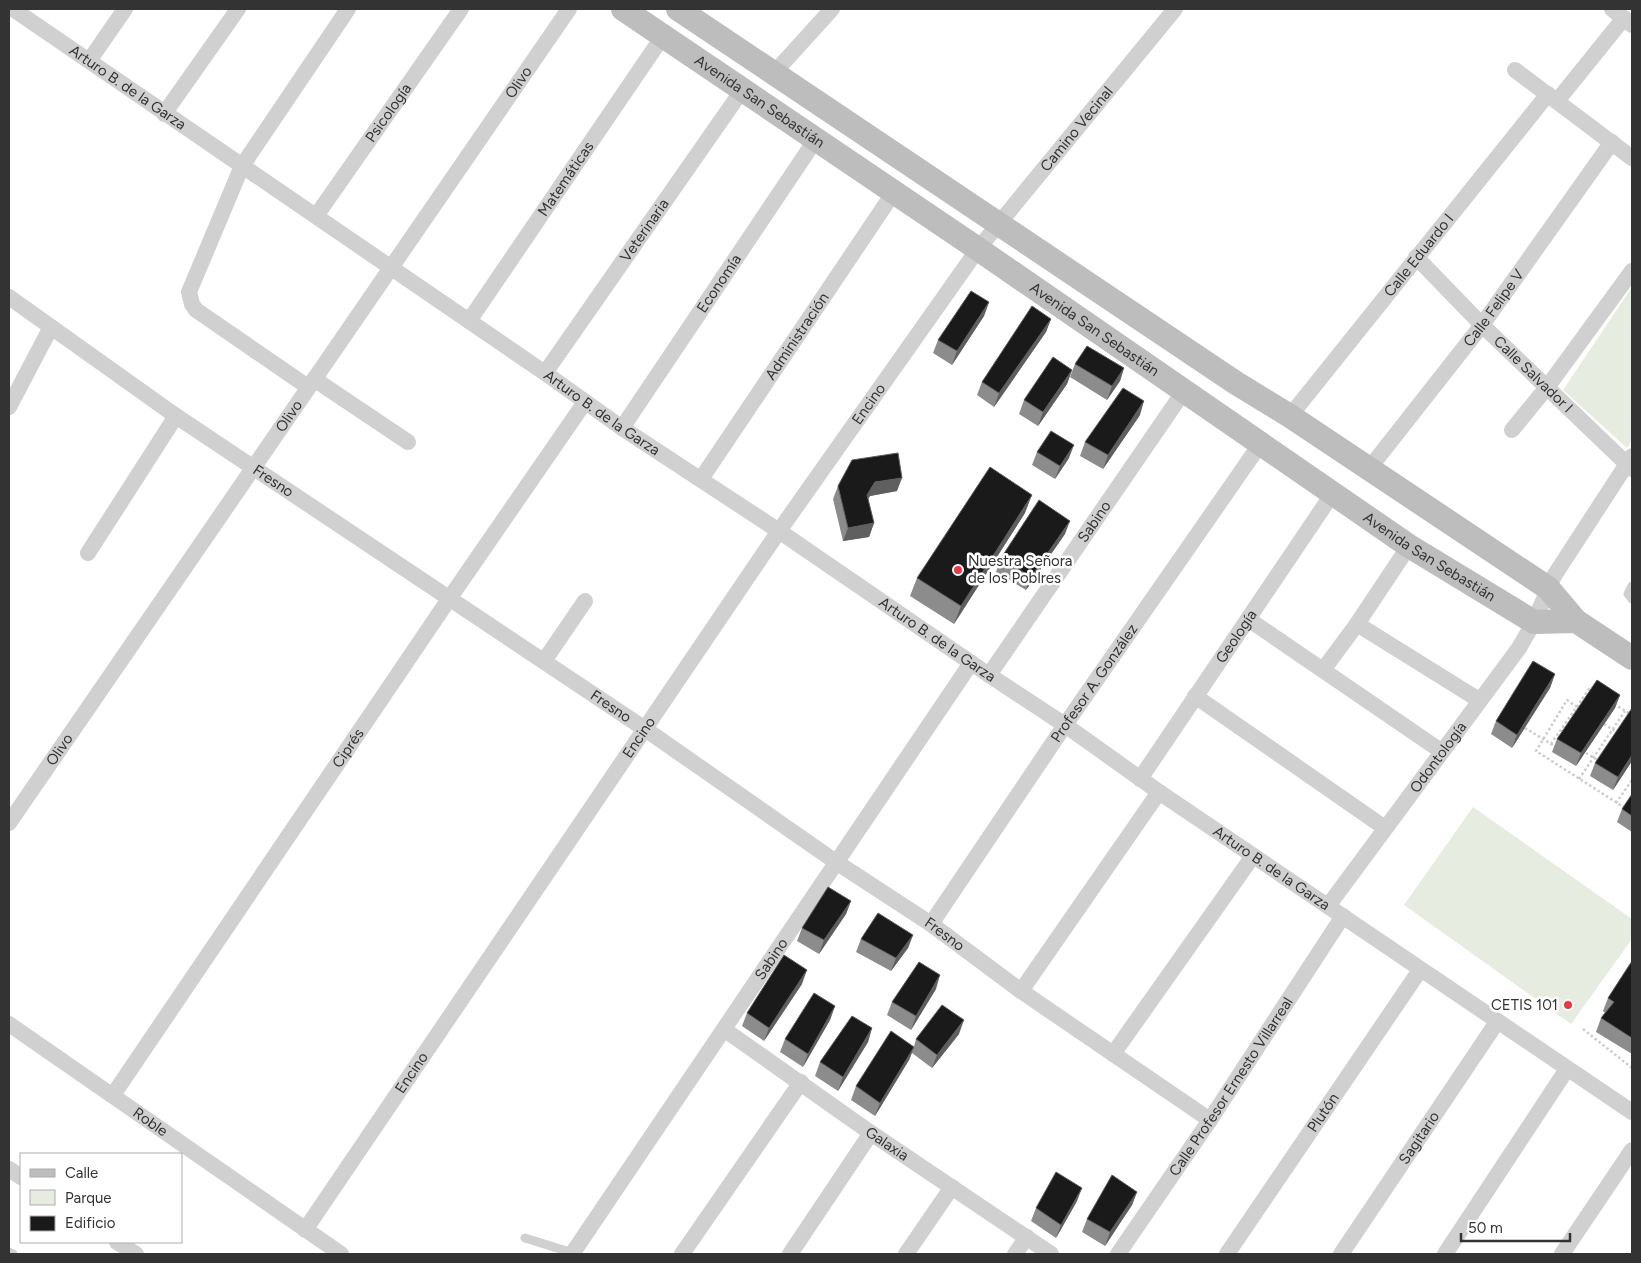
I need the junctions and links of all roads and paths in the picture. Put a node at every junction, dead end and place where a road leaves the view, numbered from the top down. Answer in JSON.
{"nodes":[{"id":1,"x":12,"y":9,"type":"edge"},
{"id":2,"x":125,"y":9,"type":"edge"},
{"id":3,"x":238,"y":9,"type":"edge"},
{"id":4,"x":348,"y":9,"type":"edge"},
{"id":5,"x":461,"y":9,"type":"edge"},
{"id":6,"x":569,"y":9,"type":"edge"},
{"id":7,"x":623,"y":9,"type":"edge"},
{"id":8,"x":678,"y":9,"type":"edge"},
{"id":9,"x":832,"y":9,"type":"edge"},
{"id":10,"x":1175,"y":9,"type":"edge"},
{"id":11,"x":1623,"y":17,"type":"edge"},
{"id":12,"x":663,"y":36,"type":"junction"},
{"id":13,"x":89,"y":61,"type":"junction"},
{"id":14,"x":1515,"y":70,"type":"dead end"},
{"id":15,"x":774,"y":73,"type":"junction"},
{"id":16,"x":743,"y":89,"type":"junction"},
{"id":17,"x":1552,"y":98,"type":"junction"},
{"id":18,"x":164,"y":114,"type":"junction"},
{"id":19,"x":816,"y":139,"type":"junction"},
{"id":20,"x":1612,"y":142,"type":"junction"},
{"id":21,"x":1632,"y":158,"type":"edge"},
{"id":22,"x":242,"y":166,"type":"junction"},
{"id":23,"x":894,"y":192,"type":"junction"},
{"id":24,"x":316,"y":216,"type":"junction"},
{"id":25,"x":999,"y":223,"type":"junction"},
{"id":26,"x":978,"y":248,"type":"junction"},
{"id":27,"x":1416,"y":257,"type":"junction"},
{"id":28,"x":392,"y":269,"type":"junction"},
{"id":29,"x":1632,"y":271,"type":"edge"},
{"id":30,"x":9,"y":297,"type":"edge"},
{"id":31,"x":469,"y":320,"type":"junction"},
{"id":32,"x":1482,"y":325,"type":"junction"},
{"id":33,"x":51,"y":326,"type":"junction"},
{"id":34,"x":546,"y":373,"type":"junction"},
{"id":35,"x":311,"y":383,"type":"junction"},
{"id":36,"x":1548,"y":386,"type":"junction"},
{"id":37,"x":1184,"y":391,"type":"junction"},
{"id":38,"x":585,"y":402,"type":"junction"},
{"id":39,"x":9,"y":408,"type":"edge"},
{"id":40,"x":176,"y":416,"type":"junction"},
{"id":41,"x":1290,"y":416,"type":"junction"},
{"id":42,"x":622,"y":428,"type":"junction"},
{"id":43,"x":1512,"y":430,"type":"dead end"},
{"id":44,"x":408,"y":442,"type":"dead end"},
{"id":45,"x":1260,"y":443,"type":"junction"},
{"id":46,"x":1630,"y":463,"type":"edge"},
{"id":47,"x":254,"y":469,"type":"junction"},
{"id":48,"x":1368,"y":470,"type":"junction"},
{"id":49,"x":701,"y":479,"type":"junction"},
{"id":50,"x":1333,"y":493,"type":"junction"},
{"id":51,"x":779,"y":531,"type":"junction"},
{"id":52,"x":1410,"y":546,"type":"junction"},
{"id":53,"x":88,"y":553,"type":"dead end"},
{"id":54,"x":1632,"y":586,"type":"edge"},
{"id":55,"x":449,"y":599,"type":"junction"},
{"id":56,"x":1632,"y":600,"type":"edge"},
{"id":57,"x":585,"y":601,"type":"dead end"},
{"id":58,"x":1541,"y":605,"type":"junction"},
{"id":59,"x":1248,"y":619,"type":"junction"},
{"id":60,"x":1576,"y":621,"type":"junction"},
{"id":61,"x":1357,"y":624,"type":"junction"},
{"id":62,"x":1632,"y":658,"type":"edge"},
{"id":63,"x":544,"y":662,"type":"junction"},
{"id":64,"x":971,"y":663,"type":"junction"},
{"id":65,"x":1322,"y":670,"type":"junction"},
{"id":66,"x":989,"y":675,"type":"junction"},
{"id":67,"x":1596,"y":693,"type":"edge"},
{"id":68,"x":1195,"y":696,"type":"junction"},
{"id":69,"x":1480,"y":700,"type":"junction"},
{"id":70,"x":1610,"y":702,"type":"edge"},
{"id":71,"x":1577,"y":707,"type":"junction"},
{"id":72,"x":1625,"y":710,"type":"junction"},
{"id":73,"x":1632,"y":715,"type":"edge"},
{"id":74,"x":1604,"y":724,"type":"edge"},
{"id":75,"x":1065,"y":725,"type":"junction"},
{"id":76,"x":1525,"y":728,"type":"edge"},
{"id":77,"x":645,"y":729,"type":"junction"},
{"id":78,"x":1612,"y":730,"type":"junction"},
{"id":79,"x":1619,"y":734,"type":"edge"},
{"id":80,"x":1544,"y":739,"type":"junction"},
{"id":81,"x":1551,"y":744,"type":"junction"},
{"id":82,"x":1556,"y":746,"type":"edge"},
{"id":83,"x":1441,"y":751,"type":"junction"},
{"id":84,"x":1586,"y":753,"type":"edge"},
{"id":85,"x":1593,"y":758,"type":"junction"},
{"id":86,"x":1600,"y":762,"type":"edge"},
{"id":87,"x":1140,"y":779,"type":"junction"},
{"id":88,"x":1579,"y":779,"type":"junction"},
{"id":89,"x":1632,"y":780,"type":"edge"},
{"id":90,"x":1159,"y":792,"type":"junction"},
{"id":91,"x":1616,"y":803,"type":"junction"},
{"id":92,"x":1626,"y":809,"type":"edge"},
{"id":93,"x":9,"y":823,"type":"edge"},
{"id":94,"x":1385,"y":828,"type":"junction"},
{"id":95,"x":1253,"y":856,"type":"junction"},
{"id":96,"x":836,"y":862,"type":"junction"},
{"id":97,"x":1328,"y":906,"type":"junction"},
{"id":98,"x":1343,"y":916,"type":"junction"},
{"id":99,"x":931,"y":924,"type":"junction"},
{"id":100,"x":1420,"y":970,"type":"junction"},
{"id":101,"x":1021,"y":991,"type":"junction"},
{"id":102,"x":1497,"y":1022,"type":"junction"},
{"id":103,"x":9,"y":1024,"type":"edge"},
{"id":104,"x":1583,"y":1029,"type":"dead end"},
{"id":105,"x":725,"y":1030,"type":"junction"},
{"id":106,"x":1113,"y":1054,"type":"junction"},
{"id":107,"x":1632,"y":1068,"type":"edge"},
{"id":108,"x":1567,"y":1069,"type":"junction"},
{"id":109,"x":801,"y":1082,"type":"junction"},
{"id":110,"x":113,"y":1095,"type":"junction"},
{"id":111,"x":1632,"y":1112,"type":"edge"},
{"id":112,"x":1210,"y":1120,"type":"junction"},
{"id":113,"x":871,"y":1132,"type":"junction"},
{"id":114,"x":1632,"y":1150,"type":"edge"},
{"id":115,"x":9,"y":1169,"type":"edge"},
{"id":116,"x":20,"y":1176,"type":"edge"},
{"id":117,"x":952,"y":1186,"type":"junction"},
{"id":118,"x":305,"y":1230,"type":"junction"},
{"id":119,"x":1027,"y":1237,"type":"junction"},
{"id":120,"x":525,"y":1238,"type":"dead end"},
{"id":121,"x":120,"y":1243,"type":"edge"},
{"id":122,"x":9,"y":1252,"type":"edge"},
{"id":123,"x":572,"y":1253,"type":"edge"},
{"id":124,"x":13,"y":1254,"type":"edge"},
{"id":125,"x":136,"y":1254,"type":"edge"},
{"id":126,"x":341,"y":1254,"type":"edge"},
{"id":127,"x":682,"y":1254,"type":"edge"},
{"id":128,"x":790,"y":1254,"type":"edge"},
{"id":129,"x":906,"y":1254,"type":"edge"},
{"id":130,"x":1015,"y":1254,"type":"edge"},
{"id":131,"x":1051,"y":1254,"type":"edge"},
{"id":132,"x":1118,"y":1254,"type":"edge"},
{"id":133,"x":1227,"y":1254,"type":"edge"},
{"id":134,"x":1342,"y":1254,"type":"edge"},
{"id":135,"x":1445,"y":1254,"type":"edge"},
{"id":136,"x":1562,"y":1254,"type":"edge"}],
"edges":[{"from":1,"to":13,"type":"street","name":"Arturo B. de la Garza"},
{"from":2,"to":13,"type":"street"},
{"from":3,"to":18,"type":"street"},
{"from":4,"to":22,"type":"street"},
{"from":5,"to":24,"type":"street","name":"Psicología"},
{"from":6,"to":28,"type":"street","name":"Olivo"},
{"from":7,"to":12,"type":"main road","name":"Avenida San Sebastián"},
{"from":8,"to":15,"type":"main road","name":"Avenida San Sebastián"},
{"from":9,"to":15,"type":"street"},
{"from":10,"to":25,"type":"street","name":"Camino Vecinal"},
{"from":11,"to":17,"type":"street","name":"Calle Eduardo I"},
{"from":12,"to":16,"type":"main road","name":"Avenida San Sebastián"},
{"from":12,"to":31,"type":"street","name":"Matemáticas"},
{"from":13,"to":18,"type":"street","name":"Arturo B. de la Garza"},
{"from":14,"to":17,"type":"street"},
{"from":15,"to":25,"type":"main road","name":"Avenida San Sebastián"},
{"from":16,"to":19,"type":"main road","name":"Avenida San Sebastián"},
{"from":16,"to":34,"type":"street","name":"Veterinaria"},
{"from":17,"to":20,"type":"street"},
{"from":17,"to":27,"type":"street","name":"Calle Eduardo I"},
{"from":18,"to":22,"type":"street","name":"Arturo B. de la Garza"},
{"from":19,"to":23,"type":"main road","name":"Avenida San Sebastián"},
{"from":19,"to":42,"type":"street","name":"Economía"},
{"from":20,"to":21,"type":"street"},
{"from":20,"to":32,"type":"street","name":"Calle Felipe V"},
{"from":22,"to":24,"type":"street","name":"Arturo B. de la Garza"},
{"from":22,"to":35,"type":"street"},
{"from":23,"to":26,"type":"main road","name":"Avenida San Sebastián"},
{"from":23,"to":49,"type":"street","name":"Administración"},
{"from":24,"to":28,"type":"street","name":"Arturo B. de la Garza"},
{"from":25,"to":26,"type":"street","name":"Camino Vecinal"},
{"from":25,"to":41,"type":"main road","name":"Avenida San Sebastián"},
{"from":26,"to":37,"type":"main road","name":"Avenida San Sebastián"},
{"from":26,"to":51,"type":"street","name":"Encino"},
{"from":27,"to":32,"type":"street","name":"Calle Salvador I"},
{"from":27,"to":41,"type":"street","name":"Calle Eduardo I"},
{"from":28,"to":31,"type":"street","name":"Arturo B. de la Garza"},
{"from":28,"to":35,"type":"street","name":"Olivo"},
{"from":29,"to":36,"type":"street"},
{"from":30,"to":33,"type":"street","name":"Fresno"},
{"from":31,"to":34,"type":"street","name":"Arturo B. de la Garza"},
{"from":32,"to":36,"type":"street","name":"Calle Salvador I"},
{"from":32,"to":48,"type":"street","name":"Calle Felipe V"},
{"from":33,"to":39,"type":"street"},
{"from":33,"to":40,"type":"street","name":"Fresno"},
{"from":34,"to":38,"type":"street","name":"Arturo B. de la Garza"},
{"from":35,"to":44,"type":"street"},
{"from":35,"to":47,"type":"street","name":"Olivo"},
{"from":36,"to":43,"type":"street"},
{"from":36,"to":46,"type":"street","name":"Calle Salvador I"},
{"from":37,"to":45,"type":"main road","name":"Avenida San Sebastián"},
{"from":37,"to":66,"type":"street","name":"Sabino"},
{"from":38,"to":42,"type":"street","name":"Arturo B. de la Garza"},
{"from":38,"to":55,"type":"street","name":"Ciprés"},
{"from":40,"to":47,"type":"street","name":"Fresno"},
{"from":40,"to":53,"type":"street"},
{"from":41,"to":48,"type":"main road","name":"Avenida San Sebastián"},
{"from":42,"to":49,"type":"street","name":"Arturo B. de la Garza"},
{"from":45,"to":50,"type":"main road","name":"Avenida San Sebastián"},
{"from":45,"to":75,"type":"street","name":"Profesor A. González"},
{"from":46,"to":58,"type":"street","name":"Odontología"},
{"from":47,"to":55,"type":"street","name":"Fresno"},
{"from":47,"to":93,"type":"street","name":"Olivo"},
{"from":48,"to":58,"type":"main road","name":"Avenida San Sebastián"},
{"from":49,"to":51,"type":"street","name":"Arturo B. de la Garza"},
{"from":50,"to":52,"type":"main road","name":"Avenida San Sebastián"},
{"from":50,"to":59,"type":"street","name":"Geología"},
{"from":51,"to":64,"type":"street","name":"Arturo B. de la Garza"},
{"from":51,"to":77,"type":"street","name":"Encino"},
{"from":52,"to":58,"type":"main road","name":"Avenida San Sebastián"},
{"from":52,"to":61,"type":"street"},
{"from":54,"to":56,"type":"lane"},
{"from":55,"to":63,"type":"street","name":"Fresno"},
{"from":55,"to":110,"type":"street","name":"Ciprés"},
{"from":57,"to":63,"type":"street"},
{"from":58,"to":60,"type":"main road"},
{"from":58,"to":60,"type":"main road","name":"Avenida San Sebastián"},
{"from":58,"to":69,"type":"street","name":"Odontología"},
{"from":59,"to":65,"type":"street"},
{"from":59,"to":68,"type":"street","name":"Geología"},
{"from":60,"to":62,"type":"main road","name":"Avenida San Sebastián"},
{"from":61,"to":65,"type":"street"},
{"from":61,"to":69,"type":"street"},
{"from":63,"to":77,"type":"street","name":"Fresno"},
{"from":64,"to":66,"type":"street","name":"Arturo B. de la Garza"},
{"from":64,"to":96,"type":"street","name":"Sabino"},
{"from":65,"to":83,"type":"street"},
{"from":66,"to":75,"type":"street","name":"Arturo B. de la Garza"},
{"from":67,"to":71,"type":"path"},
{"from":68,"to":87,"type":"street","name":"Geología"},
{"from":68,"to":94,"type":"street"},
{"from":69,"to":83,"type":"street","name":"Odontología"},
{"from":70,"to":72,"type":"path"},
{"from":71,"to":80,"type":"path"},
{"from":71,"to":81,"type":"path"},
{"from":72,"to":73,"type":"path"},
{"from":72,"to":78,"type":"path"},
{"from":74,"to":78,"type":"path"},
{"from":75,"to":87,"type":"street","name":"Arturo B. de la Garza"},
{"from":75,"to":99,"type":"street","name":"Profesor A. González"},
{"from":76,"to":80,"type":"path"},
{"from":77,"to":96,"type":"street","name":"Fresno"},
{"from":77,"to":118,"type":"street","name":"Encino"},
{"from":78,"to":79,"type":"path"},
{"from":78,"to":85,"type":"path"},
{"from":80,"to":81,"type":"path"},
{"from":80,"to":88,"type":"path"},
{"from":81,"to":82,"type":"path"},
{"from":83,"to":94,"type":"street","name":"Odontología"},
{"from":84,"to":85,"type":"path"},
{"from":85,"to":86,"type":"path"},
{"from":85,"to":88,"type":"path"},
{"from":87,"to":90,"type":"street","name":"Arturo B. de la Garza"},
{"from":88,"to":91,"type":"path"},
{"from":89,"to":91,"type":"path"},
{"from":90,"to":95,"type":"street","name":"Arturo B. de la Garza"},
{"from":90,"to":101,"type":"street"},
{"from":91,"to":92,"type":"path"},
{"from":94,"to":97,"type":"street","name":"Odontología"},
{"from":95,"to":97,"type":"street","name":"Arturo B. de la Garza"},
{"from":95,"to":106,"type":"street"},
{"from":96,"to":99,"type":"street","name":"Fresno"},
{"from":96,"to":105,"type":"street","name":"Sabino"},
{"from":97,"to":98,"type":"street","name":"Arturo B. de la Garza"},
{"from":98,"to":100,"type":"street","name":"Arturo B. de la Garza"},
{"from":98,"to":112,"type":"street","name":"Calle Profesor Ernesto Villarreal"},
{"from":99,"to":101,"type":"street","name":"Fresno"},
{"from":100,"to":102,"type":"street","name":"Arturo B. de la Garza"},
{"from":100,"to":133,"type":"street","name":"Plutón"},
{"from":101,"to":106,"type":"street","name":"Fresno"},
{"from":102,"to":108,"type":"street","name":"Arturo B. de la Garza"},
{"from":102,"to":134,"type":"street","name":"Sagitario"},
{"from":103,"to":110,"type":"street","name":"Roble"},
{"from":104,"to":107,"type":"path"},
{"from":105,"to":109,"type":"street","name":"Galaxia"},
{"from":105,"to":123,"type":"street","name":"Sabino"},
{"from":106,"to":112,"type":"street","name":"Fresno"},
{"from":108,"to":111,"type":"street","name":"Arturo B. de la Garza"},
{"from":108,"to":135,"type":"street"},
{"from":109,"to":113,"type":"street","name":"Galaxia"},
{"from":109,"to":127,"type":"street"},
{"from":110,"to":118,"type":"street","name":"Roble"},
{"from":112,"to":132,"type":"street","name":"Calle Profesor Ernesto Villarreal"},
{"from":113,"to":117,"type":"street","name":"Galaxia"},
{"from":113,"to":128,"type":"street"},
{"from":114,"to":136,"type":"street"},
{"from":115,"to":116,"type":"street"},
{"from":117,"to":119,"type":"street","name":"Galaxia"},
{"from":117,"to":129,"type":"street"},
{"from":118,"to":126,"type":"street","name":"Roble"},
{"from":119,"to":130,"type":"street"},
{"from":119,"to":131,"type":"street","name":"Galaxia"},
{"from":120,"to":123,"type":"lane"},
{"from":121,"to":125,"type":"street"},
{"from":122,"to":124,"type":"lane"}]}
